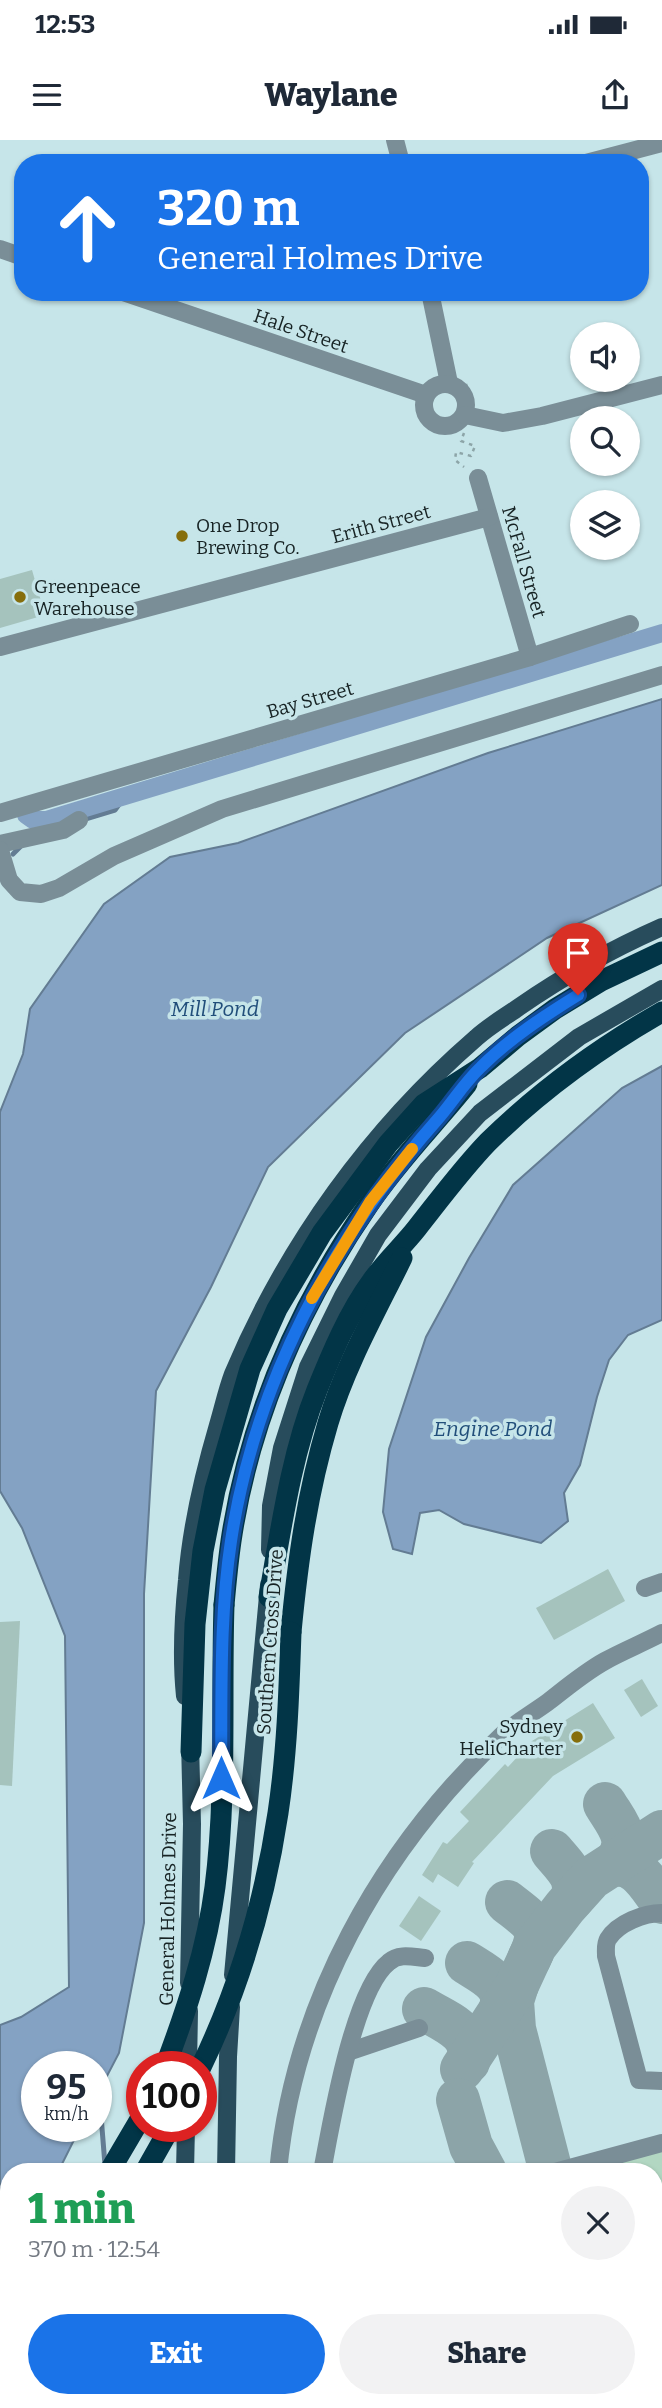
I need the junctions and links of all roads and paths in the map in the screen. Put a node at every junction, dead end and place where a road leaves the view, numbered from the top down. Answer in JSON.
{"nodes":[{"id":1,"x":662,"y":143,"type":"edge"},
{"id":2,"x":620,"y":154,"type":"edge"},
{"id":3,"x":149,"y":301,"type":"edge"},
{"id":4,"x":432,"y":301,"type":"edge"},
{"id":5,"x":449,"y":383,"type":"junction"},
{"id":6,"x":662,"y":384,"type":"edge"},
{"id":7,"x":426,"y":395,"type":"junction"},
{"id":8,"x":465,"y":415,"type":"junction"},
{"id":9,"x":464,"y":433,"type":"dead end"},
{"id":10,"x":478,"y":478,"type":"joint"},
{"id":11,"x":489,"y":517,"type":"junction"},
{"id":12,"x":630,"y":624,"type":"dead end"},
{"id":13,"x":0,"y":647,"type":"edge"},
{"id":14,"x":530,"y":657,"type":"junction"},
{"id":15,"x":662,"y":675,"type":"edge"},
{"id":16,"x":0,"y":813,"type":"edge"},
{"id":17,"x":79,"y":820,"type":"dead end"},
{"id":18,"x":0,"y":844,"type":"edge"},
{"id":19,"x":0,"y":850,"type":"edge"},
{"id":20,"x":662,"y":927,"type":"edge"},
{"id":21,"x":662,"y":952,"type":"edge"},
{"id":22,"x":662,"y":989,"type":"edge"},
{"id":23,"x":662,"y":1012,"type":"edge"},
{"id":24,"x":480,"y":1068,"type":"junction"},
{"id":25,"x":415,"y":1230,"type":"junction"},
{"id":26,"x":269,"y":1597,"type":"junction"},
{"id":27,"x":662,"y":1633,"type":"edge"},
{"id":28,"x":191,"y":1752,"type":"junction"},
{"id":29,"x":662,"y":1913,"type":"edge"},
{"id":30,"x":425,"y":1958,"type":"dead end"},
{"id":31,"x":419,"y":2028,"type":"dead end"},
{"id":32,"x":171,"y":2051,"type":"edge"},
{"id":33,"x":188,"y":2051,"type":"edge"},
{"id":34,"x":208,"y":2051,"type":"edge"},
{"id":35,"x":348,"y":2052,"type":"junction"},
{"id":36,"x":662,"y":2081,"type":"edge"},
{"id":37,"x":127,"y":2142,"type":"edge"},
{"id":38,"x":162,"y":2142,"type":"edge"},
{"id":39,"x":186,"y":2142,"type":"edge"},
{"id":40,"x":662,"y":2143,"type":"edge"},
{"id":41,"x":114,"y":2163,"type":"edge"},
{"id":42,"x":150,"y":2163,"type":"edge"},
{"id":43,"x":185,"y":2163,"type":"edge"},
{"id":44,"x":226,"y":2163,"type":"edge"},
{"id":45,"x":279,"y":2163,"type":"edge"},
{"id":46,"x":324,"y":2163,"type":"edge"},
{"id":47,"x":588,"y":2163,"type":"edge"}],
"edges":[{"from":1,"to":2,"type":"street"},
{"from":3,"to":7,"type":"street","name":"Hale Street"},
{"from":4,"to":5,"type":"street"},
{"from":5,"to":7,"type":"street"},
{"from":5,"to":8,"type":"street"},
{"from":6,"to":8,"type":"street"},
{"from":7,"to":8,"type":"street"},
{"from":9,"to":10,"type":"path"},
{"from":10,"to":11,"type":"street","name":"McFall Street"},
{"from":11,"to":13,"type":"street","name":"Erith Street"},
{"from":11,"to":14,"type":"street","name":"McFall Street"},
{"from":12,"to":14,"type":"street","name":"Bay Street"},
{"from":14,"to":16,"type":"street","name":"Bay Street"},
{"from":15,"to":19,"type":"street"},
{"from":17,"to":18,"type":"street"},
{"from":20,"to":28,"type":"main road","name":"General Holmes Drive"},
{"from":21,"to":24,"type":"highway"},
{"from":22,"to":26,"type":"main road"},
{"from":23,"to":25,"type":"highway"},
{"from":24,"to":28,"type":"highway"},
{"from":24,"to":32,"type":"highway","bridge":true},
{"from":25,"to":26,"type":"highway"},
{"from":25,"to":34,"type":"highway","name":"Southern Cross Drive","bridge":true},
{"from":26,"to":44,"type":"main road"},
{"from":27,"to":45,"type":"street"},
{"from":28,"to":33,"type":"main road","name":"General Holmes Drive"},
{"from":29,"to":36,"type":"street"},
{"from":30,"to":35,"type":"street"},
{"from":31,"to":35,"type":"street"},
{"from":35,"to":46,"type":"street"},
{"from":37,"to":41,"type":"highway"},
{"from":38,"to":42,"type":"highway"},
{"from":39,"to":43,"type":"main road"},
{"from":40,"to":47,"type":"street"}]}
